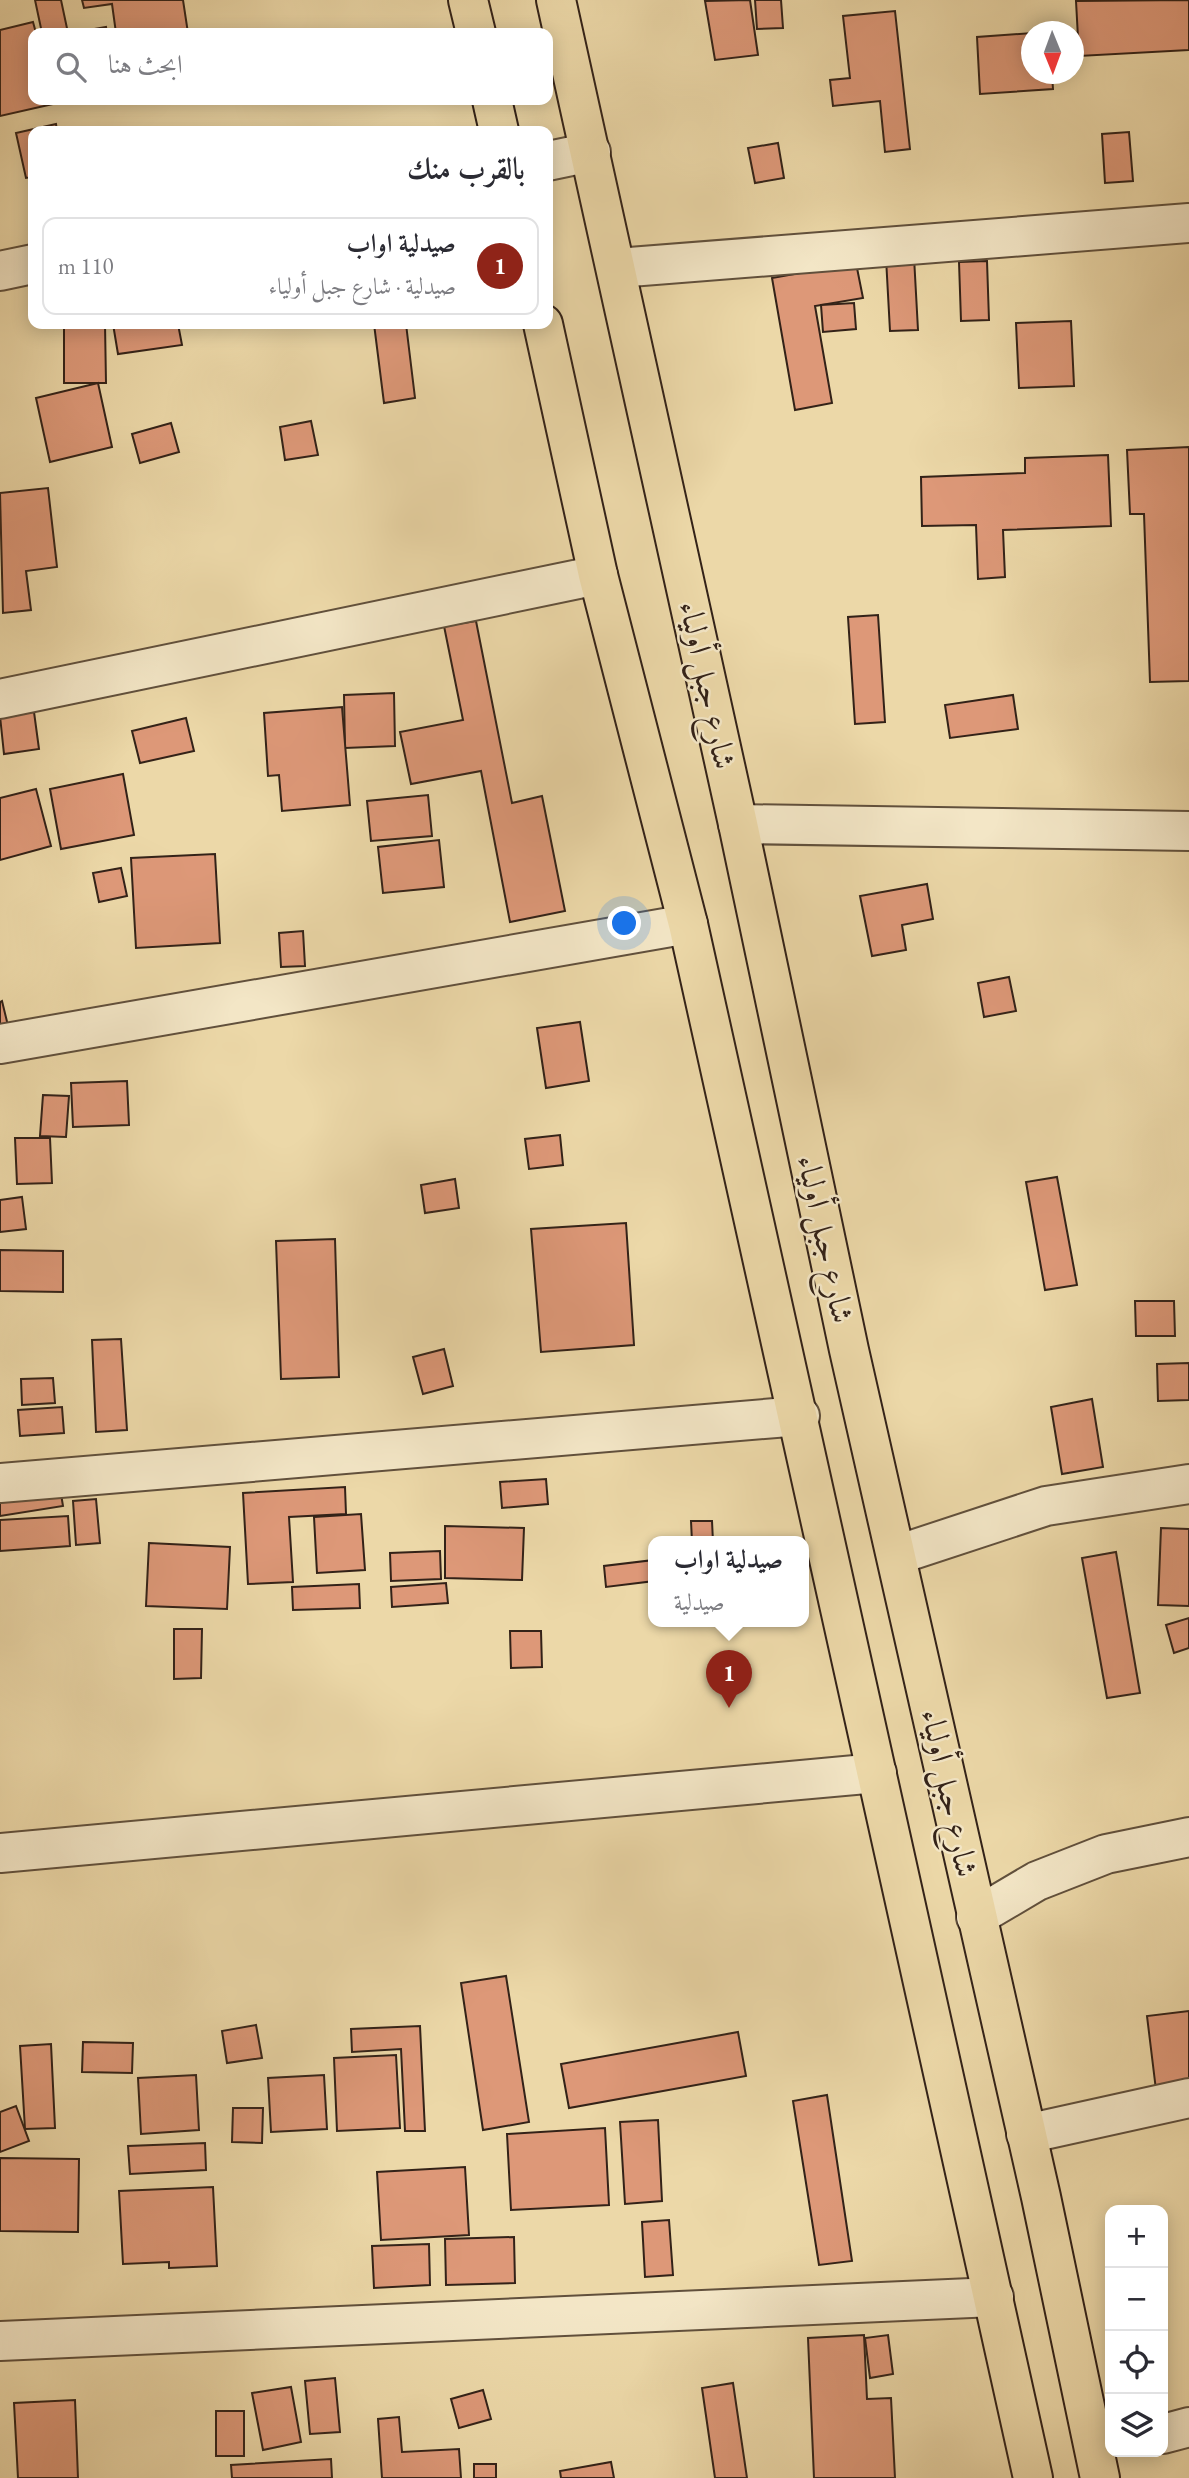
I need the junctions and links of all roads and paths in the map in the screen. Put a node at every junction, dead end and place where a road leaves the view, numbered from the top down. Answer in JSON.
{"nodes":[{"id":1,"x":468,"y":0,"type":"edge"},
{"id":2,"x":556,"y":0,"type":"edge"},
{"id":3,"x":475,"y":28,"type":"edge"},
{"id":4,"x":493,"y":105,"type":"edge"},
{"id":5,"x":498,"y":126,"type":"edge"},
{"id":6,"x":591,"y":152,"type":"junction"},
{"id":7,"x":553,"y":160,"type":"edge"},
{"id":8,"x":1189,"y":223,"type":"edge"},
{"id":9,"x":28,"y":265,"type":"edge"},
{"id":10,"x":617,"y":268,"type":"junction"},
{"id":11,"x":0,"y":271,"type":"edge"},
{"id":12,"x":543,"y":329,"type":"edge"},
{"id":13,"x":598,"y":575,"type":"junction"},
{"id":14,"x":0,"y":699,"type":"edge"},
{"id":15,"x":738,"y":824,"type":"junction"},
{"id":16,"x":1189,"y":831,"type":"edge"},
{"id":17,"x":688,"y":923,"type":"junction"},
{"id":18,"x":0,"y":1044,"type":"edge"},
{"id":19,"x":800,"y":1416,"type":"junction"},
{"id":20,"x":0,"y":1483,"type":"edge"},
{"id":21,"x":1189,"y":1484,"type":"edge"},
{"id":22,"x":897,"y":1555,"type":"junction"},
{"id":23,"x":877,"y":1773,"type":"junction"},
{"id":24,"x":1189,"y":1837,"type":"edge"},
{"id":25,"x":0,"y":1853,"type":"edge"},
{"id":26,"x":976,"y":1917,"type":"junction"},
{"id":27,"x":1189,"y":2098,"type":"edge"},
{"id":28,"x":1026,"y":2134,"type":"junction"},
{"id":29,"x":994,"y":2297,"type":"junction"},
{"id":30,"x":0,"y":2341,"type":"edge"},
{"id":31,"x":1189,"y":2427,"type":"edge"},
{"id":32,"x":1168,"y":2433,"type":"edge"},
{"id":33,"x":1101,"y":2459,"type":"edge"},
{"id":34,"x":1033,"y":2478,"type":"edge"}],
"edges":[{"from":1,"to":3,"type":"main road"},
{"from":2,"to":6,"type":"main road","name":"شارع جبل أولياء"},
{"from":4,"to":5,"type":"main road"},
{"from":6,"to":7,"type":"street"},
{"from":6,"to":10,"type":"main road","name":"شارع جبل أولياء"},
{"from":8,"to":10,"type":"street"},
{"from":9,"to":11,"type":"street"},
{"from":10,"to":15,"type":"main road","name":"شارع جبل أولياء"},
{"from":12,"to":13,"type":"main road","name":"شارع جبل أولياء"},
{"from":13,"to":14,"type":"street"},
{"from":13,"to":17,"type":"main road","name":"شارع جبل أولياء"},
{"from":15,"to":16,"type":"street"},
{"from":15,"to":22,"type":"main road","name":"شارع جبل أولياء"},
{"from":17,"to":18,"type":"street"},
{"from":17,"to":19,"type":"main road","name":"شارع جبل أولياء"},
{"from":19,"to":20,"type":"street"},
{"from":19,"to":23,"type":"main road","name":"شارع جبل أولياء"},
{"from":21,"to":22,"type":"street"},
{"from":22,"to":26,"type":"main road","name":"شارع جبل أولياء"},
{"from":23,"to":25,"type":"street"},
{"from":23,"to":29,"type":"main road","name":"شارع جبل أولياء"},
{"from":24,"to":26,"type":"street"},
{"from":26,"to":28,"type":"main road","name":"شارع جبل أولياء"},
{"from":27,"to":28,"type":"street"},
{"from":28,"to":33,"type":"main road","name":"شارع جبل أولياء"},
{"from":29,"to":30,"type":"street"},
{"from":29,"to":34,"type":"main road","name":"شارع جبل أولياء"},
{"from":31,"to":32,"type":"street"}]}
